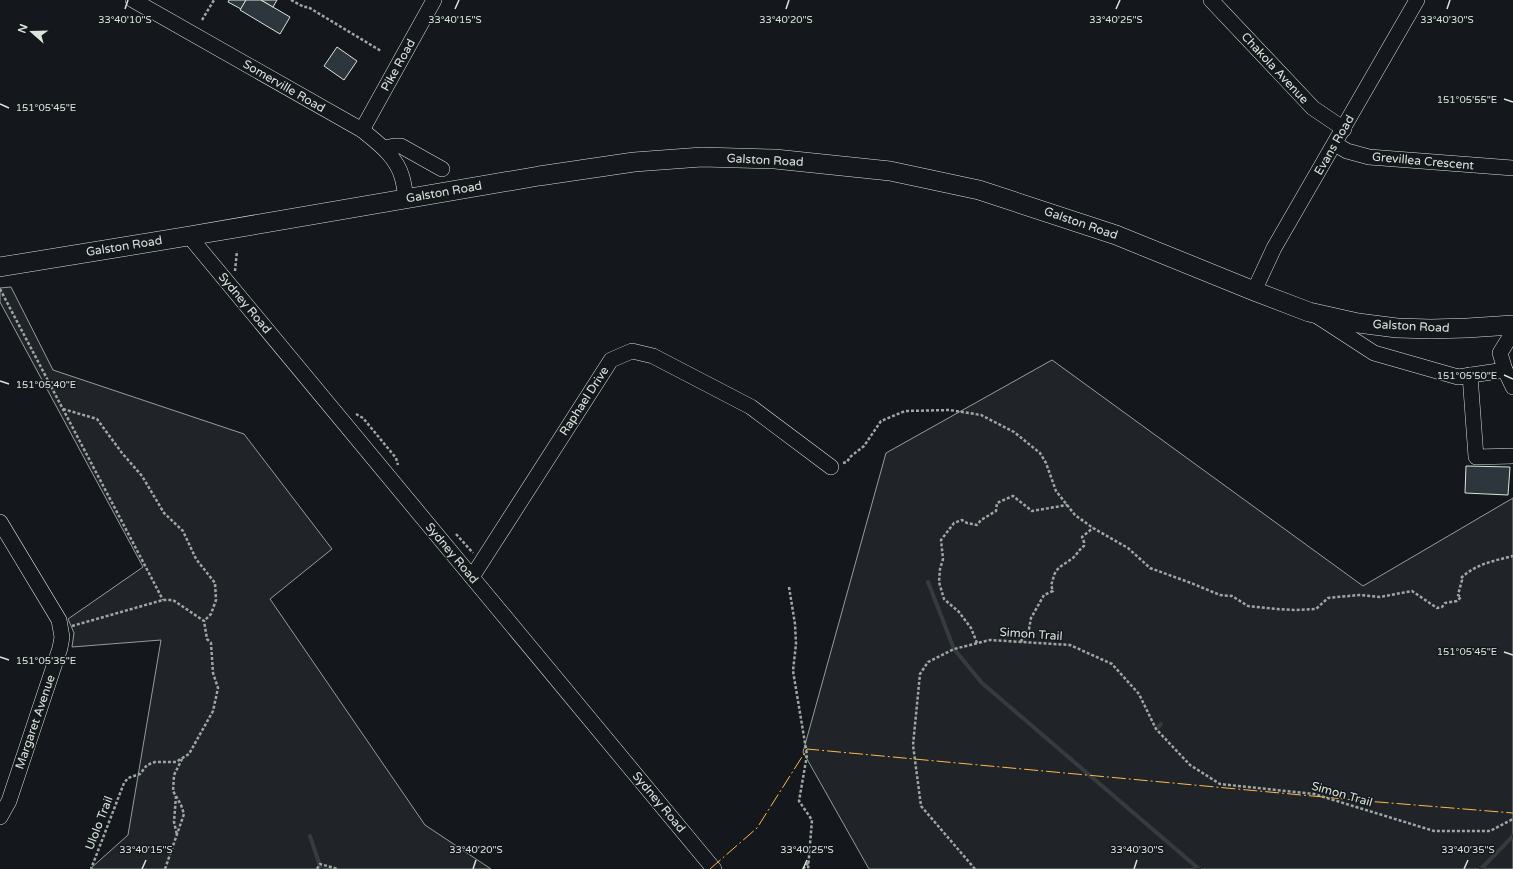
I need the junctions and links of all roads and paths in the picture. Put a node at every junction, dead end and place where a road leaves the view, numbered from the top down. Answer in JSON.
{"nodes":[{"id":1,"x":133,"y":0,"type":"edge"},
{"id":2,"x":214,"y":0,"type":"edge"},
{"id":3,"x":291,"y":0,"type":"edge"},
{"id":4,"x":434,"y":0,"type":"edge"},
{"id":5,"x":1211,"y":0,"type":"edge"},
{"id":6,"x":1417,"y":0,"type":"edge"},
{"id":7,"x":202,"y":20,"type":"dead end"},
{"id":8,"x":381,"y":51,"type":"dead end"},
{"id":9,"x":1344,"y":129,"type":"junction"},
{"id":10,"x":362,"y":130,"type":"junction"},
{"id":11,"x":1335,"y":144,"type":"junction"},
{"id":12,"x":385,"y":148,"type":"junction"},
{"id":13,"x":1513,"y":168,"type":"edge"},
{"id":14,"x":442,"y":169,"type":"dead end"},
{"id":15,"x":406,"y":198,"type":"junction"},
{"id":16,"x":190,"y":236,"type":"junction"},
{"id":17,"x":0,"y":267,"type":"edge"},
{"id":18,"x":0,"y":289,"type":"edge"},
{"id":19,"x":1254,"y":291,"type":"junction"},
{"id":20,"x":1309,"y":312,"type":"junction"},
{"id":21,"x":1513,"y":325,"type":"edge"},
{"id":22,"x":1513,"y":332,"type":"edge"},
{"id":23,"x":1505,"y":370,"type":"junction"},
{"id":24,"x":1470,"y":375,"type":"junction"},
{"id":25,"x":1513,"y":387,"type":"edge"},
{"id":26,"x":62,"y":409,"type":"junction"},
{"id":27,"x":1513,"y":456,"type":"edge"},
{"id":28,"x":831,"y":467,"type":"joint"},
{"id":29,"x":1067,"y":505,"type":"junction"},
{"id":30,"x":0,"y":522,"type":"edge"},
{"id":31,"x":1093,"y":528,"type":"junction"},
{"id":32,"x":1513,"y":556,"type":"edge"},
{"id":33,"x":472,"y":577,"type":"junction"},
{"id":34,"x":789,"y":588,"type":"dead end"},
{"id":35,"x":163,"y":600,"type":"junction"},
{"id":36,"x":204,"y":621,"type":"junction"},
{"id":37,"x":62,"y":629,"type":"junction"},
{"id":38,"x":1021,"y":642,"type":"junction"},
{"id":39,"x":977,"y":643,"type":"junction"},
{"id":40,"x":182,"y":758,"type":"junction"},
{"id":41,"x":176,"y":796,"type":"junction"},
{"id":42,"x":0,"y":817,"type":"edge"},
{"id":43,"x":1513,"y":818,"type":"edge"},
{"id":44,"x":177,"y":835,"type":"junction"},
{"id":45,"x":809,"y":861,"type":"junction"},
{"id":46,"x":91,"y":869,"type":"edge"},
{"id":47,"x":165,"y":869,"type":"edge"},
{"id":48,"x":317,"y":869,"type":"edge"},
{"id":49,"x":338,"y":869,"type":"edge"},
{"id":50,"x":714,"y":869,"type":"edge"},
{"id":51,"x":803,"y":869,"type":"edge"},
{"id":52,"x":808,"y":869,"type":"edge"},
{"id":53,"x":975,"y":869,"type":"edge"}],
"edges":[{"from":1,"to":10,"type":"street","name":"Somerville Road"},
{"from":2,"to":7,"type":"path"},
{"from":3,"to":8,"type":"path"},
{"from":4,"to":10,"type":"street","name":"Pike Road"},
{"from":5,"to":9,"type":"street","name":"Chakola Avenue"},
{"from":6,"to":9,"type":"street","name":"Evans Road"},
{"from":9,"to":11,"type":"street","name":"Evans Road"},
{"from":10,"to":12,"type":"street","name":"Somerville Road"},
{"from":11,"to":13,"type":"street","name":"Grevillea Crescent"},
{"from":11,"to":19,"type":"street","name":"Evans Road"},
{"from":12,"to":14,"type":"street"},
{"from":12,"to":15,"type":"street","name":"Somerville Road"},
{"from":15,"to":16,"type":"main road","name":"Galston Road"},
{"from":15,"to":19,"type":"main road","name":"Galston Road"},
{"from":16,"to":17,"type":"main road","name":"Galston Road"},
{"from":16,"to":33,"type":"street","name":"Sydney Road"},
{"from":18,"to":26,"type":"path"},
{"from":19,"to":20,"type":"main road","name":"Galston Road"},
{"from":20,"to":21,"type":"main road","name":"Galston Road"},
{"from":20,"to":24,"type":"street"},
{"from":22,"to":23,"type":"street"},
{"from":23,"to":24,"type":"street"},
{"from":23,"to":25,"type":"street"},
{"from":24,"to":27,"type":"street"},
{"from":26,"to":35,"type":"path"},
{"from":26,"to":36,"type":"path"},
{"from":28,"to":29,"type":"path"},
{"from":28,"to":33,"type":"street","name":"Raphael Drive"},
{"from":29,"to":31,"type":"path"},
{"from":29,"to":39,"type":"path"},
{"from":30,"to":37,"type":"street"},
{"from":31,"to":32,"type":"path"},
{"from":31,"to":38,"type":"path"},
{"from":33,"to":50,"type":"street","name":"Sydney Road"},
{"from":34,"to":45,"type":"path"},
{"from":35,"to":36,"type":"path"},
{"from":35,"to":37,"type":"path"},
{"from":36,"to":40,"type":"path"},
{"from":37,"to":42,"type":"street","name":"Margaret Avenue"},
{"from":38,"to":39,"type":"path","name":"Simon Trail"},
{"from":38,"to":43,"type":"path","name":"Simon Trail"},
{"from":39,"to":53,"type":"path","name":"Simon Trail"},
{"from":40,"to":41,"type":"path"},
{"from":40,"to":46,"type":"path","name":"Ulolo Trail"},
{"from":41,"to":44,"type":"path"},
{"from":41,"to":44,"type":"path"},
{"from":44,"to":47,"type":"path"},
{"from":45,"to":51,"type":"path"},
{"from":45,"to":52,"type":"path"},
{"from":48,"to":49,"type":"path"}]}
